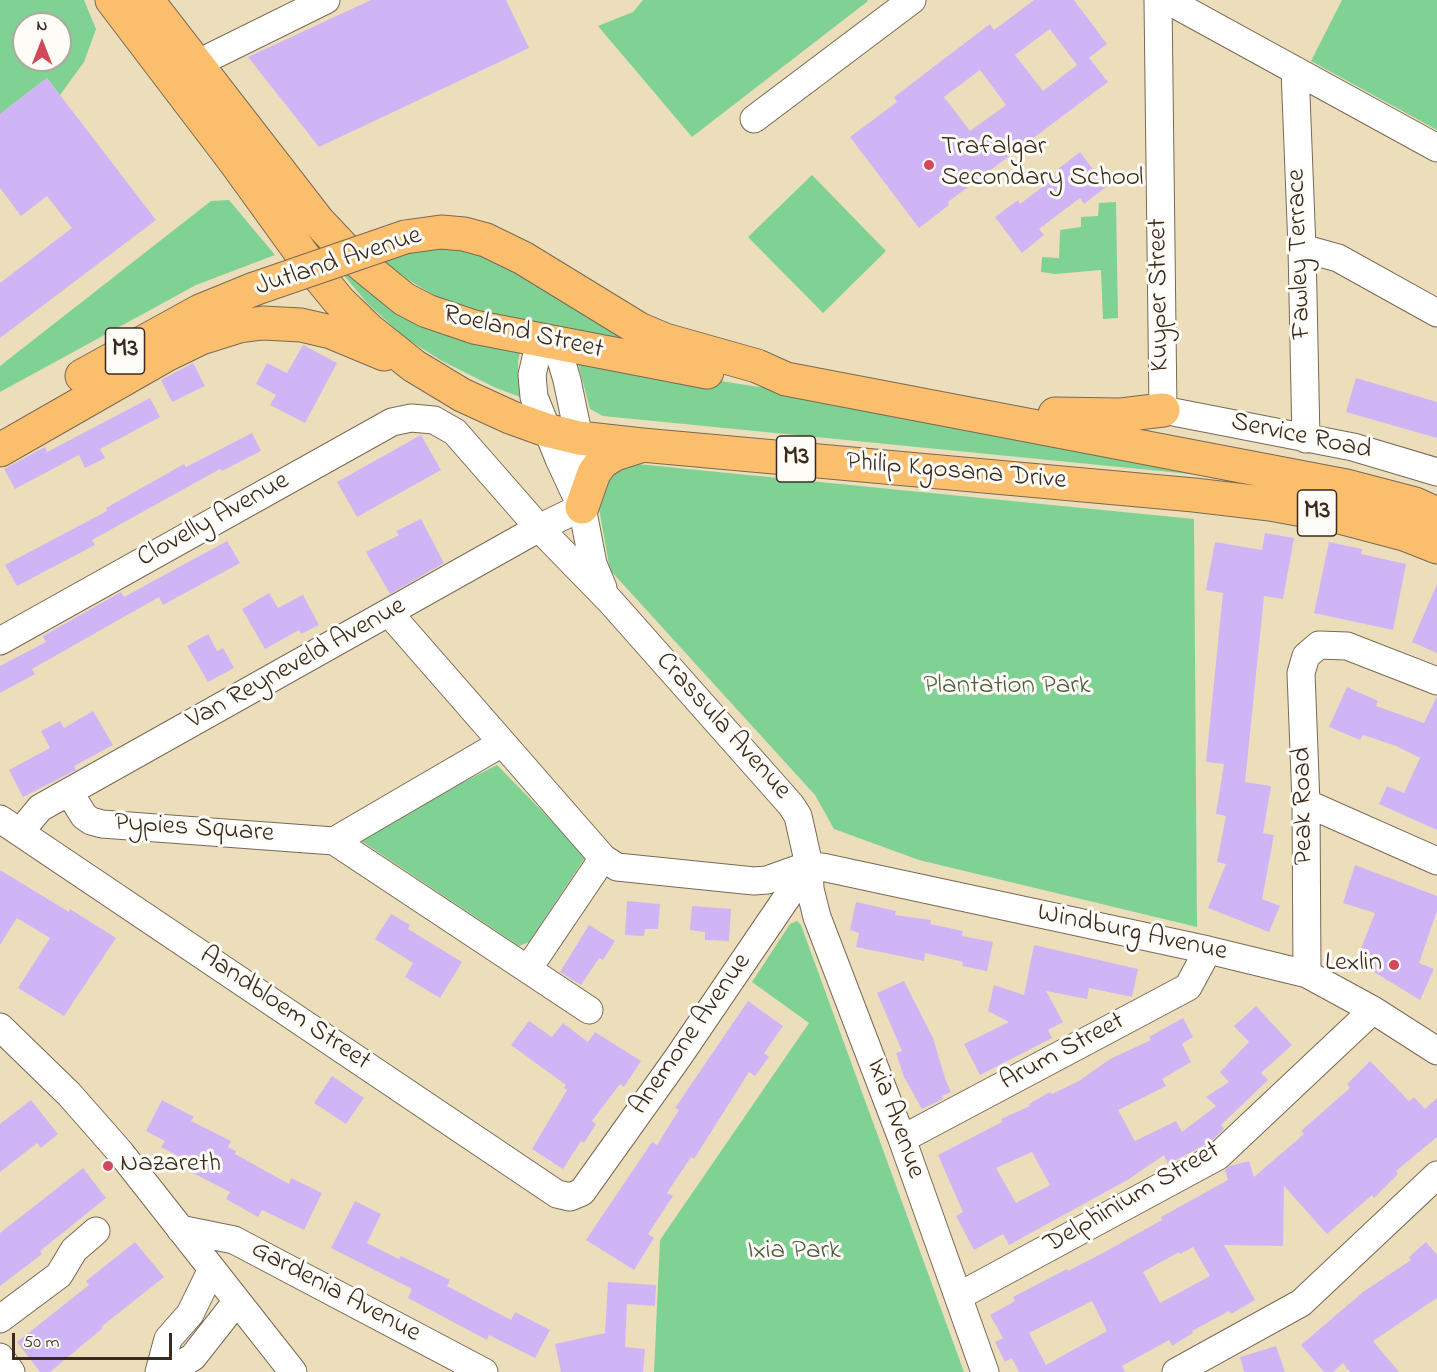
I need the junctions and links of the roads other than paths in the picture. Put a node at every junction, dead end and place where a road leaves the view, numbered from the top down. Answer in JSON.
{"nodes":[{"id":1,"x":112,"y":0,"type":"edge"},
{"id":2,"x":147,"y":0,"type":"edge"},
{"id":3,"x":326,"y":0,"type":"edge"},
{"id":4,"x":912,"y":0,"type":"edge"},
{"id":5,"x":1158,"y":0,"type":"edge"},
{"id":6,"x":1167,"y":0,"type":"edge"},
{"id":7,"x":183,"y":70,"type":"junction"},
{"id":8,"x":1295,"y":70,"type":"junction"},
{"id":9,"x":753,"y":119,"type":"dead end"},
{"id":10,"x":1437,"y":148,"type":"edge"},
{"id":11,"x":1302,"y":248,"type":"junction"},
{"id":12,"x":1437,"y":313,"type":"edge"},
{"id":13,"x":548,"y":342,"type":"junction"},
{"id":14,"x":414,"y":366,"type":"junction"},
{"id":15,"x":786,"y":379,"type":"junction"},
{"id":16,"x":1163,"y":410,"type":"junction"},
{"id":17,"x":963,"y":412,"type":"junction"},
{"id":18,"x":434,"y":420,"type":"joint"},
{"id":19,"x":0,"y":423,"type":"edge"},
{"id":20,"x":546,"y":430,"type":"junction"},
{"id":21,"x":579,"y":438,"type":"junction"},
{"id":22,"x":1306,"y":439,"type":"junction"},
{"id":23,"x":642,"y":445,"type":"junction"},
{"id":24,"x":0,"y":450,"type":"edge"},
{"id":25,"x":1437,"y":472,"type":"edge"},
{"id":26,"x":582,"y":507,"type":"junction"},
{"id":27,"x":1437,"y":514,"type":"edge"},
{"id":28,"x":539,"y":528,"type":"junction"},
{"id":29,"x":1437,"y":547,"type":"edge"},
{"id":30,"x":610,"y":602,"type":"junction"},
{"id":31,"x":389,"y":613,"type":"junction"},
{"id":32,"x":0,"y":641,"type":"edge"},
{"id":33,"x":1437,"y":681,"type":"edge"},
{"id":34,"x":502,"y":743,"type":"junction"},
{"id":35,"x":69,"y":792,"type":"junction"},
{"id":36,"x":1306,"y":803,"type":"junction"},
{"id":37,"x":10,"y":825,"type":"edge"},
{"id":38,"x":333,"y":841,"type":"junction"},
{"id":39,"x":603,"y":858,"type":"junction"},
{"id":40,"x":1437,"y":861,"type":"edge"},
{"id":41,"x":809,"y":866,"type":"junction"},
{"id":42,"x":1208,"y":950,"type":"junction"},
{"id":43,"x":528,"y":969,"type":"junction"},
{"id":44,"x":1307,"y":974,"type":"junction"},
{"id":45,"x":589,"y":1010,"type":"dead end"},
{"id":46,"x":1373,"y":1010,"type":"junction"},
{"id":47,"x":0,"y":1027,"type":"edge"},
{"id":48,"x":1437,"y":1050,"type":"edge"},
{"id":49,"x":902,"y":1139,"type":"junction"},
{"id":50,"x":1437,"y":1175,"type":"edge"},
{"id":51,"x":570,"y":1197,"type":"joint"},
{"id":52,"x":180,"y":1229,"type":"junction"},
{"id":53,"x":96,"y":1231,"type":"dead end"},
{"id":54,"x":212,"y":1269,"type":"junction"},
{"id":55,"x":959,"y":1296,"type":"junction"},
{"id":56,"x":237,"y":1301,"type":"junction"},
{"id":57,"x":0,"y":1318,"type":"edge"},
{"id":58,"x":0,"y":1357,"type":"edge"},
{"id":59,"x":11,"y":1372,"type":"edge"},
{"id":60,"x":159,"y":1372,"type":"edge"},
{"id":61,"x":168,"y":1372,"type":"edge"},
{"id":62,"x":293,"y":1372,"type":"edge"},
{"id":63,"x":484,"y":1372,"type":"edge"},
{"id":64,"x":985,"y":1372,"type":"edge"},
{"id":65,"x":1176,"y":1372,"type":"edge"}],
"edges":[{"from":1,"to":7,"type":"main road","name":"Roeland Street"},
{"from":2,"to":7,"type":"main road","name":"Roeland Street"},
{"from":3,"to":7,"type":"street"},
{"from":4,"to":9,"type":"street"},
{"from":5,"to":16,"type":"street","name":"Kuyper Street"},
{"from":6,"to":8,"type":"street"},
{"from":7,"to":13,"type":"main road","name":"Roeland Street"},
{"from":7,"to":14,"type":"main road","name":"Roeland Street"},
{"from":8,"to":10,"type":"street"},
{"from":8,"to":11,"type":"street","name":"Fawley Terrace"},
{"from":11,"to":12,"type":"street"},
{"from":11,"to":22,"type":"street","name":"Fawley Terrace"},
{"from":13,"to":15,"type":"main road","name":"Roeland Street"},
{"from":13,"to":20,"type":"street","name":"Crassula Avenue"},
{"from":13,"to":21,"type":"street","name":"Crassula Avenue"},
{"from":14,"to":20,"type":"main road","name":"Philip Kgosana Drive","number":"M3"},
{"from":14,"to":24,"type":"main road","name":"Jutland Avenue","number":"M3"},
{"from":15,"to":17,"type":"main road","name":"Philip Kgosana Drive","number":"M3"},
{"from":15,"to":19,"type":"main road","name":"Jutland Avenue","number":"M3","bridge":true},
{"from":16,"to":17,"type":"main road"},
{"from":16,"to":22,"type":"street","name":"Service Road"},
{"from":17,"to":27,"type":"main road","name":"Philip Kgosana Drive","number":"M3"},
{"from":18,"to":28,"type":"street","name":"Crassula Avenue"},
{"from":18,"to":32,"type":"street","name":"Clovelly Avenue"},
{"from":20,"to":21,"type":"main road","name":"Philip Kgosana Drive","number":"M3"},
{"from":20,"to":26,"type":"street","name":"Crassula Avenue"},
{"from":21,"to":23,"type":"main road","name":"Philip Kgosana Drive","number":"M3"},
{"from":21,"to":26,"type":"street","name":"Crassula Avenue"},
{"from":22,"to":25,"type":"street","name":"Service Road"},
{"from":23,"to":26,"type":"main road"},
{"from":23,"to":29,"type":"main road","name":"Philip Kgosana Drive","number":"M3"},
{"from":26,"to":28,"type":"street","name":"Van Reyneveld Avenue"},
{"from":26,"to":30,"type":"street","name":"Crassula Avenue"},
{"from":28,"to":30,"type":"street","name":"Crassula Avenue"},
{"from":28,"to":31,"type":"street","name":"Van Reyneveld Avenue"},
{"from":30,"to":41,"type":"street","name":"Crassula Avenue"},
{"from":31,"to":34,"type":"street"},
{"from":31,"to":35,"type":"street","name":"Van Reyneveld Avenue"},
{"from":33,"to":36,"type":"street","name":"Peak Road"},
{"from":34,"to":38,"type":"street"},
{"from":34,"to":39,"type":"street"},
{"from":35,"to":37,"type":"street","name":"Van Reyneveld Avenue"},
{"from":35,"to":38,"type":"street","name":"Pypies Square"},
{"from":36,"to":40,"type":"street"},
{"from":36,"to":44,"type":"street","name":"Peak Road"},
{"from":37,"to":51,"type":"street","name":"Aandbloem Street"},
{"from":38,"to":43,"type":"street","name":"Pypies Square"},
{"from":39,"to":41,"type":"street"},
{"from":39,"to":43,"type":"street"},
{"from":41,"to":42,"type":"street","name":"Windburg Avenue"},
{"from":41,"to":49,"type":"street","name":"Ixia Avenue"},
{"from":41,"to":51,"type":"street","name":"Anemone Avenue"},
{"from":42,"to":44,"type":"street","name":"Windburg Avenue"},
{"from":42,"to":49,"type":"street","name":"Arum Street"},
{"from":43,"to":45,"type":"street","name":"Pypies Square"},
{"from":44,"to":46,"type":"street","name":"Windburg Avenue"},
{"from":46,"to":48,"type":"street","name":"Windburg Avenue"},
{"from":46,"to":55,"type":"street","name":"Delphinium Street"},
{"from":47,"to":52,"type":"street"},
{"from":49,"to":55,"type":"street","name":"Ixia Avenue"},
{"from":50,"to":65,"type":"street"},
{"from":52,"to":54,"type":"street"},
{"from":52,"to":63,"type":"street","name":"Gardenia Avenue"},
{"from":53,"to":57,"type":"street"},
{"from":54,"to":56,"type":"street"},
{"from":54,"to":60,"type":"street"},
{"from":55,"to":64,"type":"street","name":"Ixia Avenue"},
{"from":56,"to":61,"type":"street"},
{"from":56,"to":62,"type":"street"},
{"from":58,"to":59,"type":"street"}]}
